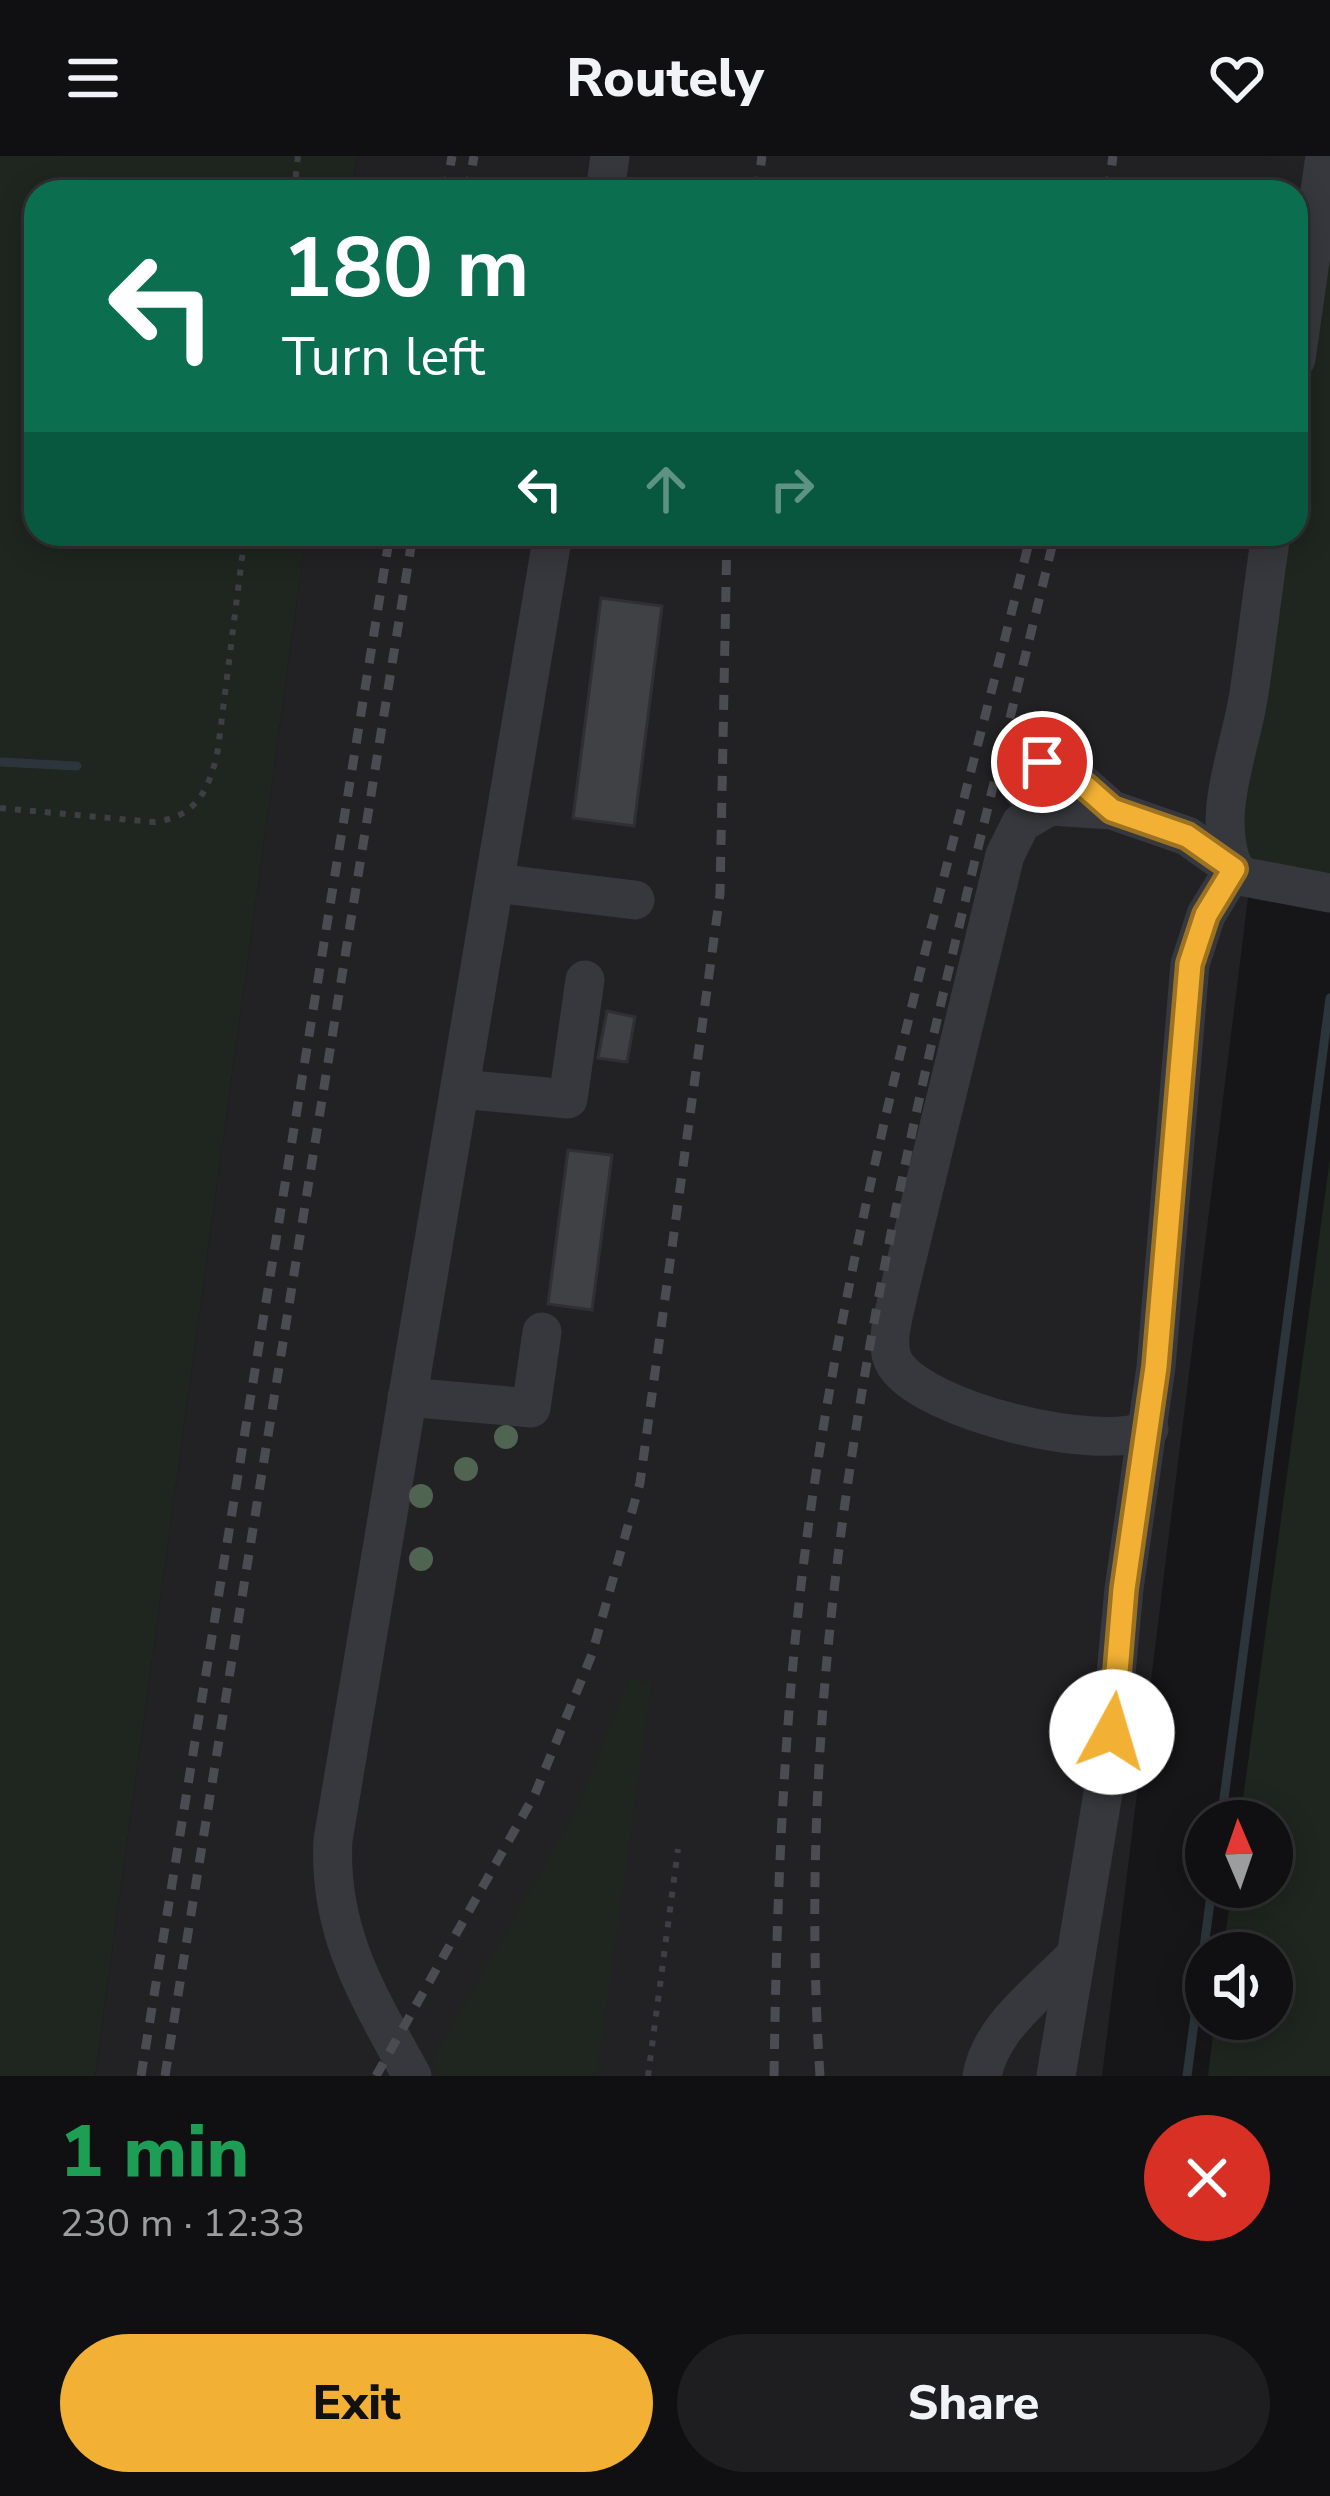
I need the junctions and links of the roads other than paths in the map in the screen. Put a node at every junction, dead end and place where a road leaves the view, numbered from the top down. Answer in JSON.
{"nodes":[{"id":1,"x":1325,"y":156,"type":"edge"},
{"id":2,"x":1308,"y":275,"type":"edge"},
{"id":3,"x":551,"y":546,"type":"edge"},
{"id":4,"x":1269,"y":546,"type":"edge"},
{"id":5,"x":1234,"y":869,"type":"junction"},
{"id":6,"x":494,"y":883,"type":"junction"},
{"id":7,"x":1330,"y":893,"type":"edge"},
{"id":8,"x":635,"y":900,"type":"dead end"},
{"id":9,"x":585,"y":980,"type":"dead end"},
{"id":10,"x":460,"y":1089,"type":"junction"},
{"id":11,"x":542,"y":1332,"type":"dead end"},
{"id":12,"x":407,"y":1397,"type":"junction"},
{"id":13,"x":1149,"y":1429,"type":"junction"},
{"id":14,"x":1076,"y":1955,"type":"junction"},
{"id":15,"x":412,"y":2076,"type":"edge"},
{"id":16,"x":982,"y":2076,"type":"edge"},
{"id":17,"x":1056,"y":2076,"type":"edge"}],
"edges":[{"from":1,"to":2,"type":"street"},
{"from":3,"to":6,"type":"street"},
{"from":4,"to":5,"type":"street"},
{"from":5,"to":7,"type":"street"},
{"from":5,"to":13,"type":"street"},
{"from":5,"to":13,"type":"street"},
{"from":6,"to":8,"type":"street"},
{"from":6,"to":10,"type":"street"},
{"from":9,"to":10,"type":"street"},
{"from":10,"to":12,"type":"street"},
{"from":11,"to":12,"type":"street"},
{"from":12,"to":15,"type":"street"},
{"from":13,"to":14,"type":"street"},
{"from":14,"to":16,"type":"street"},
{"from":14,"to":17,"type":"street"}]}
